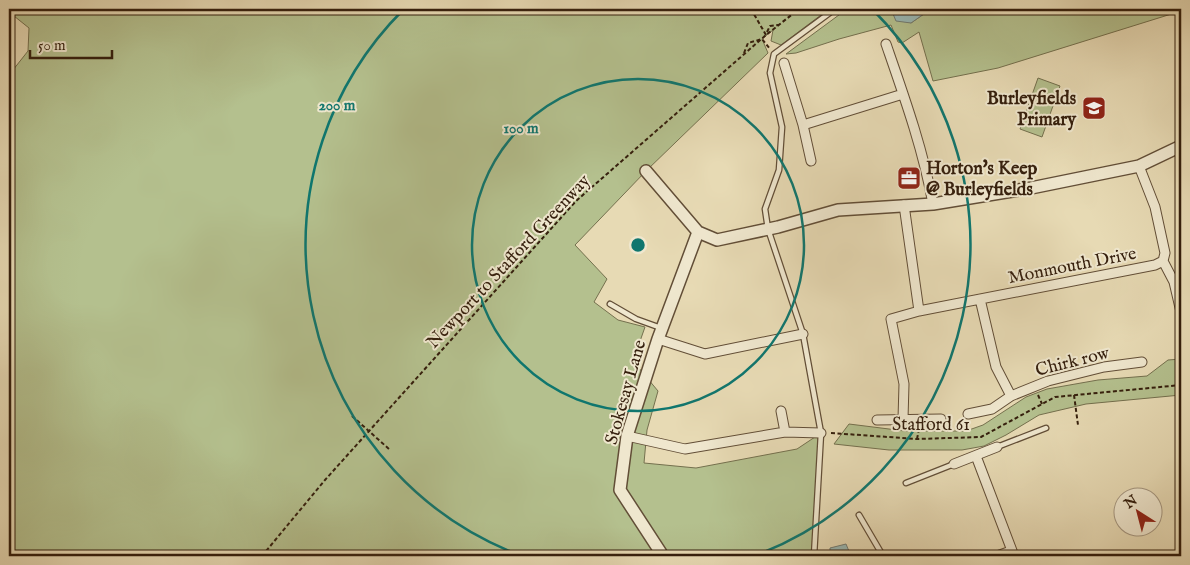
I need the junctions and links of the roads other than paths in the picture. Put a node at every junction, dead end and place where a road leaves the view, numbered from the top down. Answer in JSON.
{"nodes":[{"id":1,"x":835,"y":9,"type":"edge"},
{"id":2,"x":886,"y":44,"type":"dead end"},
{"id":3,"x":784,"y":63,"type":"dead end"},
{"id":4,"x":903,"y":94,"type":"junction"},
{"id":5,"x":803,"y":125,"type":"junction"},
{"id":6,"x":1181,"y":146,"type":"edge"},
{"id":7,"x":811,"y":161,"type":"dead end"},
{"id":8,"x":1139,"y":166,"type":"junction"},
{"id":9,"x":646,"y":171,"type":"dead end"},
{"id":10,"x":933,"y":204,"type":"junction"},
{"id":11,"x":904,"y":206,"type":"junction"},
{"id":12,"x":768,"y":229,"type":"junction"},
{"id":13,"x":698,"y":232,"type":"junction"},
{"id":14,"x":1163,"y":261,"type":"junction"},
{"id":15,"x":1178,"y":281,"type":"edge"},
{"id":16,"x":980,"y":299,"type":"junction"},
{"id":17,"x":610,"y":304,"type":"dead end"},
{"id":18,"x":918,"y":311,"type":"junction"},
{"id":19,"x":1181,"y":312,"type":"edge"},
{"id":20,"x":660,"y":334,"type":"junction"},
{"id":21,"x":803,"y":334,"type":"junction"},
{"id":22,"x":1142,"y":362,"type":"dead end"},
{"id":23,"x":1012,"y":396,"type":"junction"},
{"id":24,"x":781,"y":411,"type":"dead end"},
{"id":25,"x":968,"y":414,"type":"dead end"},
{"id":26,"x":903,"y":419,"type":"junction"},
{"id":27,"x":941,"y":419,"type":"dead end"},
{"id":28,"x":877,"y":420,"type":"dead end"},
{"id":29,"x":1046,"y":428,"type":"dead end"},
{"id":30,"x":785,"y":432,"type":"junction"},
{"id":31,"x":821,"y":433,"type":"junction"},
{"id":32,"x":626,"y":436,"type":"junction"},
{"id":33,"x":996,"y":447,"type":"joint"},
{"id":34,"x":976,"y":456,"type":"junction"},
{"id":35,"x":954,"y":464,"type":"joint"},
{"id":36,"x":906,"y":483,"type":"dead end"},
{"id":37,"x":859,"y":515,"type":"dead end"},
{"id":38,"x":1012,"y":554,"type":"edge"},
{"id":39,"x":663,"y":556,"type":"edge"},
{"id":40,"x":814,"y":556,"type":"edge"},
{"id":41,"x":883,"y":556,"type":"edge"},
{"id":42,"x":997,"y":556,"type":"edge"}],
"edges":[{"from":1,"to":12,"type":"lane"},
{"from":2,"to":4,"type":"street"},
{"from":3,"to":5,"type":"street"},
{"from":4,"to":5,"type":"street"},
{"from":4,"to":10,"type":"street"},
{"from":5,"to":7,"type":"street"},
{"from":6,"to":8,"type":"street"},
{"from":8,"to":10,"type":"street"},
{"from":8,"to":14,"type":"street","name":"Monmouth Drive"},
{"from":9,"to":13,"type":"street"},
{"from":10,"to":11,"type":"street"},
{"from":11,"to":12,"type":"street"},
{"from":11,"to":18,"type":"street"},
{"from":12,"to":13,"type":"street"},
{"from":12,"to":21,"type":"lane"},
{"from":13,"to":20,"type":"street","name":"Stokesay Lane"},
{"from":14,"to":15,"type":"street"},
{"from":14,"to":16,"type":"street","name":"Monmouth Drive"},
{"from":15,"to":19,"type":"street"},
{"from":16,"to":18,"type":"street","name":"Monmouth Drive"},
{"from":16,"to":23,"type":"street"},
{"from":17,"to":20,"type":"lane"},
{"from":18,"to":26,"type":"street","name":"Monmouth Drive"},
{"from":20,"to":21,"type":"street"},
{"from":20,"to":32,"type":"street","name":"Stokesay Lane"},
{"from":21,"to":31,"type":"lane"},
{"from":22,"to":23,"type":"street","name":"Chirk row"},
{"from":23,"to":25,"type":"street","name":"Chirk row"},
{"from":24,"to":30,"type":"street"},
{"from":26,"to":27,"type":"street"},
{"from":26,"to":28,"type":"street"},
{"from":29,"to":33,"type":"lane"},
{"from":30,"to":31,"type":"street"},
{"from":30,"to":32,"type":"street"},
{"from":31,"to":40,"type":"lane"},
{"from":32,"to":39,"type":"street","name":"Stokesay Lane"},
{"from":33,"to":34,"type":"street"},
{"from":34,"to":35,"type":"street"},
{"from":34,"to":38,"type":"street"},
{"from":35,"to":36,"type":"lane"},
{"from":37,"to":41,"type":"lane"},
{"from":38,"to":42,"type":"street"}]}
